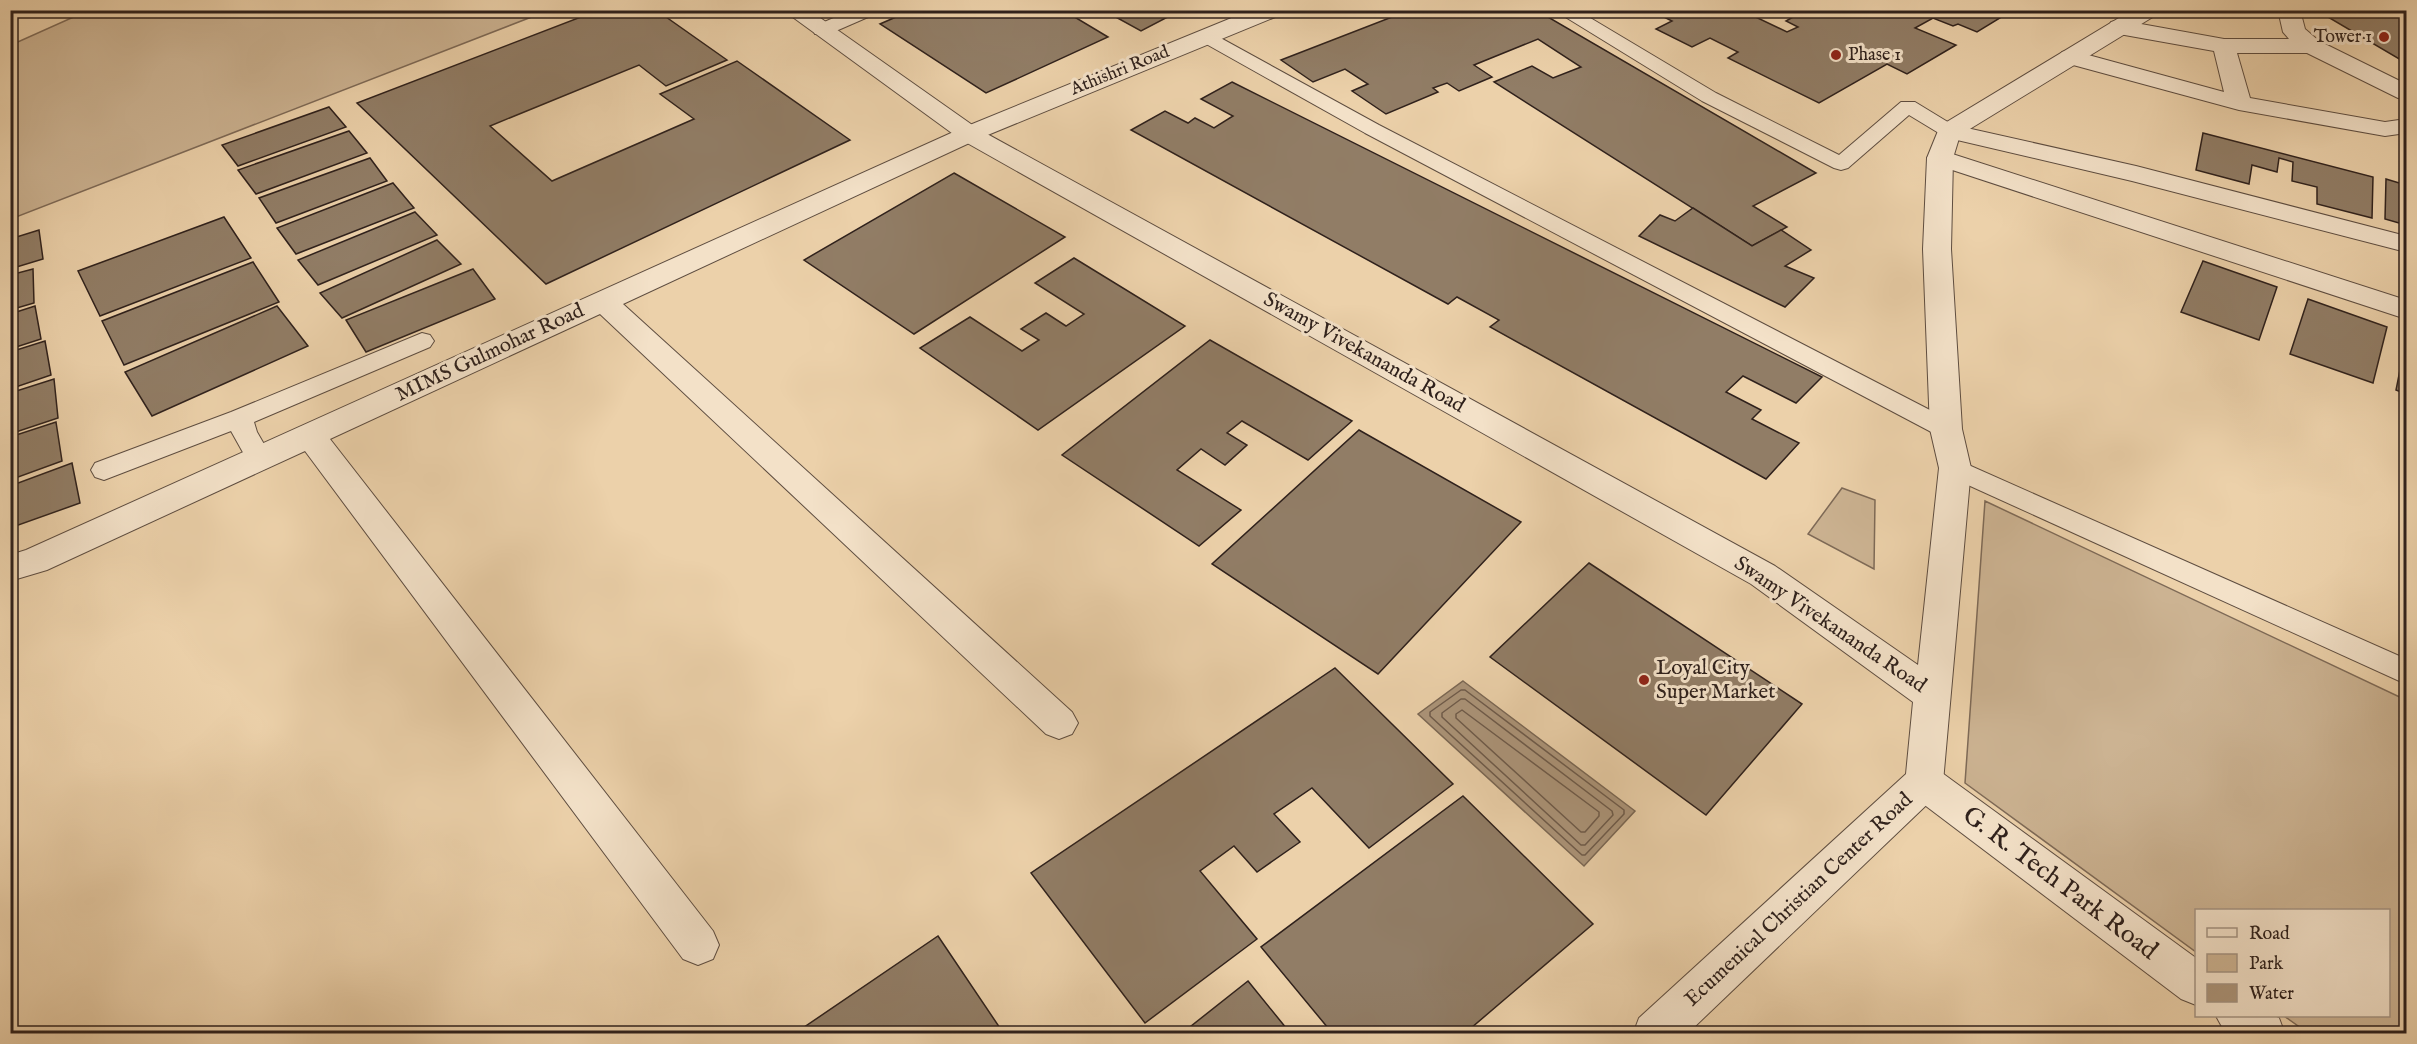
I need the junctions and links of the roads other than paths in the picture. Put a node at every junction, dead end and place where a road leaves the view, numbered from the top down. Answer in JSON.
{"nodes":[{"id":1,"x":794,"y":10,"type":"edge"},
{"id":2,"x":869,"y":10,"type":"edge"},
{"id":3,"x":1272,"y":10,"type":"edge"},
{"id":4,"x":1563,"y":10,"type":"edge"},
{"id":5,"x":2148,"y":10,"type":"edge"},
{"id":6,"x":2289,"y":10,"type":"edge"},
{"id":7,"x":2119,"y":27,"type":"junction"},
{"id":8,"x":822,"y":30,"type":"junction"},
{"id":9,"x":1206,"y":36,"type":"junction"},
{"id":10,"x":2224,"y":46,"type":"junction"},
{"id":11,"x":2311,"y":46,"type":"junction"},
{"id":12,"x":2070,"y":57,"type":"junction"},
{"id":13,"x":2406,"y":93,"type":"edge"},
{"id":14,"x":2239,"y":103,"type":"junction"},
{"id":15,"x":2399,"y":131,"type":"edge"},
{"id":16,"x":969,"y":134,"type":"junction"},
{"id":17,"x":1945,"y":145,"type":"junction"},
{"id":18,"x":2406,"y":244,"type":"edge"},
{"id":19,"x":603,"y":301,"type":"junction"},
{"id":20,"x":2406,"y":310,"type":"edge"},
{"id":21,"x":422,"y":341,"type":"dead end"},
{"id":22,"x":240,"y":418,"type":"junction"},
{"id":23,"x":1946,"y":429,"type":"junction"},
{"id":24,"x":310,"y":435,"type":"junction"},
{"id":25,"x":259,"y":458,"type":"junction"},
{"id":26,"x":1956,"y":468,"type":"junction"},
{"id":27,"x":104,"y":470,"type":"dead end"},
{"id":28,"x":10,"y":568,"type":"edge"},
{"id":29,"x":2406,"y":672,"type":"edge"},
{"id":30,"x":1933,"y":696,"type":"junction"},
{"id":31,"x":1059,"y":723,"type":"dead end"},
{"id":32,"x":1924,"y":782,"type":"junction"},
{"id":33,"x":698,"y":945,"type":"dead end"},
{"id":34,"x":2195,"y":983,"type":"edge"},
{"id":35,"x":2239,"y":1017,"type":"edge"},
{"id":36,"x":1655,"y":1034,"type":"edge"},
{"id":37,"x":2263,"y":1034,"type":"edge"}],
"edges":[{"from":1,"to":8,"type":"street","name":"Swamy Vivekananda Road"},
{"from":2,"to":8,"type":"lane"},
{"from":3,"to":9,"type":"street","name":"Athishri Road"},
{"from":4,"to":17,"type":"lane"},
{"from":5,"to":7,"type":"street"},
{"from":6,"to":11,"type":"street"},
{"from":7,"to":10,"type":"street"},
{"from":7,"to":12,"type":"street"},
{"from":8,"to":16,"type":"street","name":"Swamy Vivekananda Road"},
{"from":9,"to":16,"type":"street","name":"Athishri Road"},
{"from":9,"to":23,"type":"lane"},
{"from":10,"to":11,"type":"street"},
{"from":10,"to":14,"type":"street"},
{"from":11,"to":13,"type":"street"},
{"from":12,"to":14,"type":"street"},
{"from":12,"to":17,"type":"street"},
{"from":14,"to":15,"type":"street"},
{"from":16,"to":19,"type":"street","name":"MIMS Gulmohar Road"},
{"from":16,"to":30,"type":"street","name":"Swamy Vivekananda Road"},
{"from":17,"to":18,"type":"street"},
{"from":17,"to":20,"type":"street"},
{"from":17,"to":23,"type":"street","name":"Ecumenical Christian Center Road"},
{"from":19,"to":24,"type":"street","name":"MIMS Gulmohar Road"},
{"from":19,"to":31,"type":"street"},
{"from":21,"to":22,"type":"lane"},
{"from":22,"to":25,"type":"lane"},
{"from":22,"to":27,"type":"lane"},
{"from":23,"to":26,"type":"street","name":"Ecumenical Christian Center Road"},
{"from":24,"to":25,"type":"street","name":"MIMS Gulmohar Road"},
{"from":24,"to":33,"type":"street"},
{"from":25,"to":28,"type":"street","name":"MIMS Gulmohar Road"},
{"from":26,"to":29,"type":"lane"},
{"from":26,"to":30,"type":"street","name":"Ecumenical Christian Center Road"},
{"from":30,"to":32,"type":"street","name":"Ecumenical Christian Center Road"},
{"from":32,"to":34,"type":"street","name":"G. R. Tech Park Road"},
{"from":32,"to":36,"type":"street","name":"Ecumenical Christian Center Road"},
{"from":35,"to":37,"type":"street"}]}
